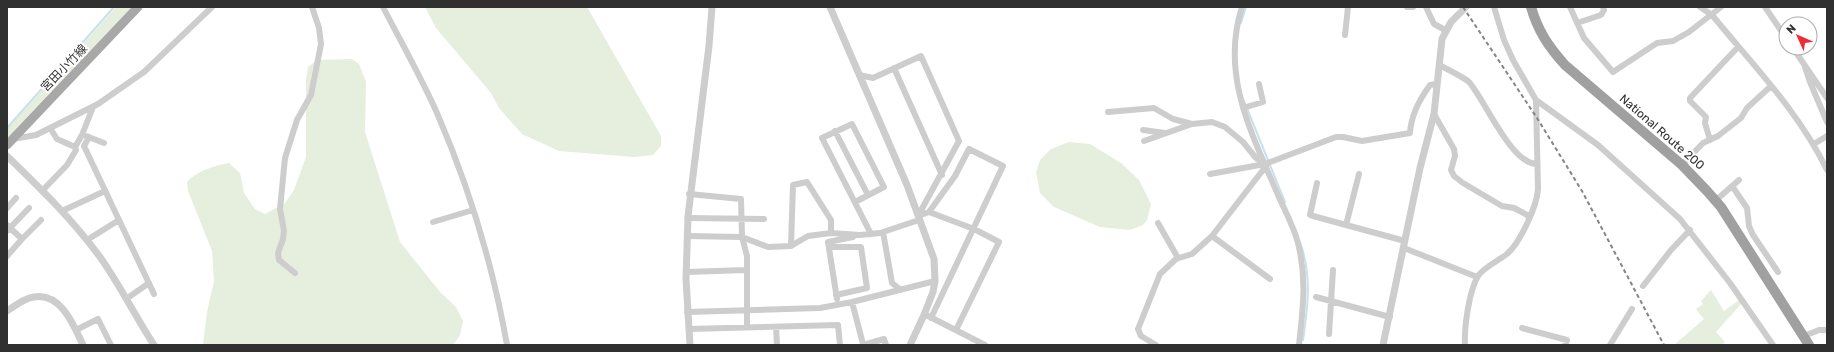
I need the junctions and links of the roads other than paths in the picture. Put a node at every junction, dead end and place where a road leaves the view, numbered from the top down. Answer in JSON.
{"nodes":[{"id":1,"x":138,"y":7,"type":"edge"},
{"id":2,"x":212,"y":7,"type":"edge"},
{"id":3,"x":312,"y":7,"type":"edge"},
{"id":4,"x":383,"y":7,"type":"edge"},
{"id":5,"x":712,"y":7,"type":"edge"},
{"id":6,"x":830,"y":7,"type":"edge"},
{"id":7,"x":1242,"y":7,"type":"edge"},
{"id":8,"x":1348,"y":7,"type":"edge"},
{"id":9,"x":1407,"y":7,"type":"edge"},
{"id":10,"x":1413,"y":7,"type":"edge"},
{"id":11,"x":1426,"y":7,"type":"edge"},
{"id":12,"x":1466,"y":7,"type":"edge"},
{"id":13,"x":1494,"y":7,"type":"edge"},
{"id":14,"x":1530,"y":7,"type":"edge"},
{"id":15,"x":1570,"y":7,"type":"edge"},
{"id":16,"x":1603,"y":7,"type":"edge"},
{"id":17,"x":1700,"y":7,"type":"edge"},
{"id":18,"x":1721,"y":7,"type":"edge"},
{"id":19,"x":1765,"y":7,"type":"edge"},
{"id":20,"x":1712,"y":16,"type":"junction"},
{"id":21,"x":1577,"y":23,"type":"junction"},
{"id":22,"x":1778,"y":26,"type":"edge"},
{"id":23,"x":1445,"y":30,"type":"junction"},
{"id":24,"x":1345,"y":35,"type":"dead end"},
{"id":25,"x":1738,"y":47,"type":"junction"},
{"id":26,"x":1798,"y":56,"type":"edge"},
{"id":27,"x":1804,"y":64,"type":"junction"},
{"id":28,"x":1439,"y":65,"type":"junction"},
{"id":29,"x":894,"y":68,"type":"junction"},
{"id":30,"x":859,"y":75,"type":"junction"},
{"id":31,"x":1259,"y":84,"type":"dead end"},
{"id":32,"x":1437,"y":84,"type":"junction"},
{"id":33,"x":1771,"y":86,"type":"junction"},
{"id":34,"x":1827,"y":98,"type":"edge"},
{"id":35,"x":1536,"y":100,"type":"junction"},
{"id":36,"x":93,"y":107,"type":"junction"},
{"id":37,"x":1243,"y":108,"type":"junction"},
{"id":38,"x":1108,"y":112,"type":"dead end"},
{"id":39,"x":1434,"y":114,"type":"junction"},
{"id":40,"x":1827,"y":122,"type":"edge"},
{"id":41,"x":1192,"y":124,"type":"junction"},
{"id":42,"x":50,"y":128,"type":"junction"},
{"id":43,"x":1143,"y":130,"type":"dead end"},
{"id":44,"x":835,"y":131,"type":"junction"},
{"id":45,"x":1167,"y":133,"type":"junction"},
{"id":46,"x":82,"y":135,"type":"junction"},
{"id":47,"x":1827,"y":136,"type":"edge"},
{"id":48,"x":89,"y":137,"type":"junction"},
{"id":49,"x":1710,"y":140,"type":"junction"},
{"id":50,"x":1144,"y":141,"type":"dead end"},
{"id":51,"x":10,"y":142,"type":"edge"},
{"id":52,"x":104,"y":143,"type":"dead end"},
{"id":53,"x":1814,"y":144,"type":"junction"},
{"id":54,"x":75,"y":147,"type":"junction"},
{"id":55,"x":7,"y":156,"type":"edge"},
{"id":56,"x":1537,"y":164,"type":"junction"},
{"id":57,"x":1265,"y":165,"type":"junction"},
{"id":58,"x":1682,"y":165,"type":"junction"},
{"id":59,"x":1827,"y":170,"type":"edge"},
{"id":60,"x":1210,"y":174,"type":"dead end"},
{"id":61,"x":1359,"y":174,"type":"dead end"},
{"id":62,"x":942,"y":175,"type":"junction"},
{"id":63,"x":1739,"y":180,"type":"dead end"},
{"id":64,"x":1317,"y":183,"type":"dead end"},
{"id":65,"x":1732,"y":186,"type":"junction"},
{"id":66,"x":105,"y":190,"type":"junction"},
{"id":67,"x":42,"y":191,"type":"junction"},
{"id":68,"x":689,"y":194,"type":"junction"},
{"id":69,"x":868,"y":195,"type":"junction"},
{"id":70,"x":16,"y":198,"type":"dead end"},
{"id":71,"x":1715,"y":200,"type":"junction"},
{"id":72,"x":855,"y":202,"type":"junction"},
{"id":73,"x":7,"y":208,"type":"edge"},
{"id":74,"x":29,"y":208,"type":"dead end"},
{"id":75,"x":473,"y":210,"type":"junction"},
{"id":76,"x":62,"y":211,"type":"junction"},
{"id":77,"x":929,"y":212,"type":"junction"},
{"id":78,"x":1529,"y":216,"type":"junction"},
{"id":79,"x":688,"y":218,"type":"junction"},
{"id":80,"x":742,"y":218,"type":"junction"},
{"id":81,"x":919,"y":218,"type":"junction"},
{"id":82,"x":764,"y":219,"type":"dead end"},
{"id":83,"x":41,"y":220,"type":"dead end"},
{"id":84,"x":120,"y":220,"type":"junction"},
{"id":85,"x":433,"y":222,"type":"dead end"},
{"id":86,"x":1158,"y":223,"type":"dead end"},
{"id":87,"x":1346,"y":225,"type":"junction"},
{"id":88,"x":8,"y":228,"type":"edge"},
{"id":89,"x":974,"y":229,"type":"junction"},
{"id":90,"x":1690,"y":230,"type":"junction"},
{"id":91,"x":883,"y":232,"type":"junction"},
{"id":92,"x":831,"y":233,"type":"junction"},
{"id":93,"x":871,"y":234,"type":"junction"},
{"id":94,"x":860,"y":235,"type":"junction"},
{"id":95,"x":687,"y":236,"type":"junction"},
{"id":96,"x":1212,"y":236,"type":"junction"},
{"id":97,"x":742,"y":237,"type":"junction"},
{"id":98,"x":22,"y":239,"type":"junction"},
{"id":99,"x":87,"y":240,"type":"junction"},
{"id":100,"x":1405,"y":244,"type":"junction"},
{"id":101,"x":791,"y":246,"type":"junction"},
{"id":102,"x":829,"y":247,"type":"junction"},
{"id":103,"x":8,"y":254,"type":"edge"},
{"id":104,"x":1178,"y":258,"type":"junction"},
{"id":105,"x":746,"y":270,"type":"junction"},
{"id":106,"x":1333,"y":270,"type":"dead end"},
{"id":107,"x":686,"y":272,"type":"junction"},
{"id":108,"x":1778,"y":272,"type":"dead end"},
{"id":109,"x":295,"y":273,"type":"dead end"},
{"id":110,"x":1478,"y":277,"type":"junction"},
{"id":111,"x":1270,"y":279,"type":"dead end"},
{"id":112,"x":935,"y":281,"type":"junction"},
{"id":113,"x":149,"y":283,"type":"junction"},
{"id":114,"x":1643,"y":286,"type":"dead end"},
{"id":115,"x":901,"y":290,"type":"junction"},
{"id":116,"x":154,"y":294,"type":"dead end"},
{"id":117,"x":836,"y":295,"type":"junction"},
{"id":118,"x":1316,"y":297,"type":"dead end"},
{"id":119,"x":126,"y":299,"type":"junction"},
{"id":120,"x":1332,"y":301,"type":"junction"},
{"id":121,"x":852,"y":302,"type":"junction"},
{"id":122,"x":838,"y":304,"type":"junction"},
{"id":123,"x":1632,"y":309,"type":"dead end"},
{"id":124,"x":7,"y":311,"type":"edge"},
{"id":125,"x":746,"y":311,"type":"junction"},
{"id":126,"x":687,"y":312,"type":"junction"},
{"id":127,"x":928,"y":316,"type":"junction"},
{"id":128,"x":1390,"y":317,"type":"junction"},
{"id":129,"x":776,"y":327,"type":"junction"},
{"id":130,"x":747,"y":328,"type":"junction"},
{"id":131,"x":1522,"y":328,"type":"dead end"},
{"id":132,"x":689,"y":329,"type":"junction"},
{"id":133,"x":76,"y":330,"type":"junction"},
{"id":134,"x":956,"y":330,"type":"junction"},
{"id":135,"x":1827,"y":330,"type":"edge"},
{"id":136,"x":1329,"y":334,"type":"dead end"},
{"id":137,"x":1806,"y":341,"type":"edge"},
{"id":138,"x":863,"y":344,"type":"edge"},
{"id":139,"x":83,"y":345,"type":"edge"},
{"id":140,"x":110,"y":345,"type":"edge"},
{"id":141,"x":154,"y":345,"type":"edge"},
{"id":142,"x":507,"y":345,"type":"edge"},
{"id":143,"x":690,"y":345,"type":"edge"},
{"id":144,"x":777,"y":345,"type":"edge"},
{"id":145,"x":840,"y":345,"type":"edge"},
{"id":146,"x":886,"y":345,"type":"edge"},
{"id":147,"x":910,"y":345,"type":"edge"},
{"id":148,"x":986,"y":345,"type":"edge"},
{"id":149,"x":1156,"y":345,"type":"edge"},
{"id":150,"x":1299,"y":345,"type":"edge"},
{"id":151,"x":1384,"y":345,"type":"edge"},
{"id":152,"x":1465,"y":345,"type":"edge"},
{"id":153,"x":1565,"y":345,"type":"edge"},
{"id":154,"x":1610,"y":345,"type":"edge"},
{"id":155,"x":1773,"y":345,"type":"edge"}],
"edges":[{"from":1,"to":51,"type":"main road","name":"宮田小竹線"},
{"from":2,"to":36,"type":"street"},
{"from":3,"to":109,"type":"street"},
{"from":4,"to":75,"type":"street"},
{"from":5,"to":68,"type":"street"},
{"from":6,"to":30,"type":"street"},
{"from":7,"to":37,"type":"street"},
{"from":8,"to":24,"type":"street"},
{"from":9,"to":10,"type":"street"},
{"from":11,"to":23,"type":"street"},
{"from":12,"to":23,"type":"street"},
{"from":13,"to":35,"type":"street"},
{"from":14,"to":58,"type":"highway","name":"National Route 200"},
{"from":15,"to":21,"type":"street"},
{"from":16,"to":21,"type":"street"},
{"from":17,"to":20,"type":"street"},
{"from":18,"to":20,"type":"street"},
{"from":19,"to":22,"type":"street"},
{"from":20,"to":21,"type":"street"},
{"from":20,"to":25,"type":"street"},
{"from":23,"to":28,"type":"street"},
{"from":25,"to":33,"type":"street"},
{"from":25,"to":49,"type":"street"},
{"from":26,"to":27,"type":"street"},
{"from":27,"to":34,"type":"street"},
{"from":27,"to":40,"type":"street"},
{"from":28,"to":32,"type":"street"},
{"from":28,"to":56,"type":"street"},
{"from":29,"to":30,"type":"street"},
{"from":29,"to":62,"type":"street"},
{"from":29,"to":62,"type":"street"},
{"from":30,"to":81,"type":"street"},
{"from":31,"to":37,"type":"street"},
{"from":32,"to":39,"type":"street"},
{"from":32,"to":57,"type":"street"},
{"from":33,"to":49,"type":"street"},
{"from":33,"to":53,"type":"street"},
{"from":35,"to":56,"type":"street"},
{"from":35,"to":90,"type":"street"},
{"from":36,"to":42,"type":"street"},
{"from":36,"to":46,"type":"street"},
{"from":37,"to":57,"type":"street"},
{"from":38,"to":41,"type":"street"},
{"from":39,"to":78,"type":"street"},
{"from":39,"to":100,"type":"street"},
{"from":41,"to":45,"type":"street"},
{"from":41,"to":57,"type":"street"},
{"from":42,"to":51,"type":"street"},
{"from":42,"to":54,"type":"street"},
{"from":43,"to":45,"type":"street"},
{"from":44,"to":69,"type":"street"},
{"from":44,"to":69,"type":"street"},
{"from":44,"to":72,"type":"street"},
{"from":45,"to":50,"type":"street"},
{"from":46,"to":48,"type":"street"},
{"from":46,"to":54,"type":"street"},
{"from":47,"to":53,"type":"street"},
{"from":48,"to":52,"type":"street"},
{"from":48,"to":66,"type":"street"},
{"from":49,"to":58,"type":"street"},
{"from":53,"to":59,"type":"street"},
{"from":54,"to":67,"type":"street"},
{"from":55,"to":67,"type":"street"},
{"from":56,"to":78,"type":"street"},
{"from":57,"to":60,"type":"street"},
{"from":57,"to":96,"type":"street"},
{"from":57,"to":150,"type":"street"},
{"from":58,"to":71,"type":"highway","name":"National Route 200"},
{"from":61,"to":87,"type":"street"},
{"from":62,"to":81,"type":"street"},
{"from":63,"to":65,"type":"street"},
{"from":64,"to":87,"type":"street"},
{"from":65,"to":71,"type":"street"},
{"from":65,"to":108,"type":"street"},
{"from":66,"to":76,"type":"street"},
{"from":66,"to":84,"type":"street"},
{"from":67,"to":76,"type":"street"},
{"from":68,"to":79,"type":"street"},
{"from":68,"to":80,"type":"street"},
{"from":69,"to":72,"type":"street"},
{"from":70,"to":73,"type":"street"},
{"from":71,"to":137,"type":"highway","name":"National Route 200"},
{"from":72,"to":93,"type":"street"},
{"from":74,"to":88,"type":"street"},
{"from":75,"to":85,"type":"street"},
{"from":75,"to":142,"type":"street"},
{"from":76,"to":99,"type":"street"},
{"from":77,"to":81,"type":"street"},
{"from":77,"to":89,"type":"street"},
{"from":77,"to":89,"type":"street"},
{"from":78,"to":110,"type":"street"},
{"from":79,"to":80,"type":"street"},
{"from":79,"to":95,"type":"street"},
{"from":80,"to":82,"type":"street"},
{"from":80,"to":97,"type":"street"},
{"from":81,"to":91,"type":"street"},
{"from":81,"to":112,"type":"street"},
{"from":83,"to":98,"type":"street"},
{"from":84,"to":99,"type":"street"},
{"from":84,"to":113,"type":"street"},
{"from":86,"to":104,"type":"street"},
{"from":87,"to":100,"type":"street"},
{"from":88,"to":98,"type":"street"},
{"from":89,"to":127,"type":"street"},
{"from":89,"to":134,"type":"street"},
{"from":90,"to":114,"type":"street"},
{"from":90,"to":155,"type":"street"},
{"from":91,"to":93,"type":"street"},
{"from":91,"to":115,"type":"street"},
{"from":92,"to":94,"type":"street"},
{"from":92,"to":101,"type":"street"},
{"from":92,"to":101,"type":"street"},
{"from":93,"to":94,"type":"street"},
{"from":94,"to":102,"type":"street"},
{"from":95,"to":97,"type":"street"},
{"from":95,"to":107,"type":"street"},
{"from":96,"to":104,"type":"street"},
{"from":96,"to":111,"type":"street"},
{"from":97,"to":101,"type":"street"},
{"from":97,"to":105,"type":"street"},
{"from":98,"to":103,"type":"street"},
{"from":99,"to":119,"type":"street"},
{"from":100,"to":110,"type":"street"},
{"from":100,"to":128,"type":"street"},
{"from":102,"to":117,"type":"street"},
{"from":102,"to":117,"type":"street"},
{"from":104,"to":149,"type":"street"},
{"from":105,"to":107,"type":"street"},
{"from":105,"to":125,"type":"street"},
{"from":106,"to":120,"type":"street"},
{"from":107,"to":126,"type":"street"},
{"from":110,"to":152,"type":"street"},
{"from":112,"to":115,"type":"street"},
{"from":112,"to":127,"type":"street"},
{"from":113,"to":116,"type":"street"},
{"from":113,"to":119,"type":"street"},
{"from":115,"to":121,"type":"street"},
{"from":117,"to":122,"type":"street"},
{"from":118,"to":120,"type":"street"},
{"from":119,"to":141,"type":"street"},
{"from":120,"to":128,"type":"street"},
{"from":120,"to":136,"type":"street"},
{"from":121,"to":122,"type":"street"},
{"from":121,"to":138,"type":"street"},
{"from":122,"to":125,"type":"street"},
{"from":123,"to":154,"type":"street"},
{"from":124,"to":133,"type":"street"},
{"from":125,"to":126,"type":"street"},
{"from":125,"to":130,"type":"street"},
{"from":126,"to":132,"type":"street"},
{"from":127,"to":134,"type":"street"},
{"from":127,"to":147,"type":"street"},
{"from":128,"to":151,"type":"street"},
{"from":129,"to":130,"type":"street"},
{"from":129,"to":144,"type":"street"},
{"from":129,"to":145,"type":"street"},
{"from":130,"to":132,"type":"street"},
{"from":131,"to":153,"type":"street"},
{"from":132,"to":143,"type":"street"},
{"from":133,"to":139,"type":"street"},
{"from":133,"to":140,"type":"street"},
{"from":134,"to":148,"type":"street"},
{"from":135,"to":137,"type":"street"},
{"from":138,"to":146,"type":"street"}]}
